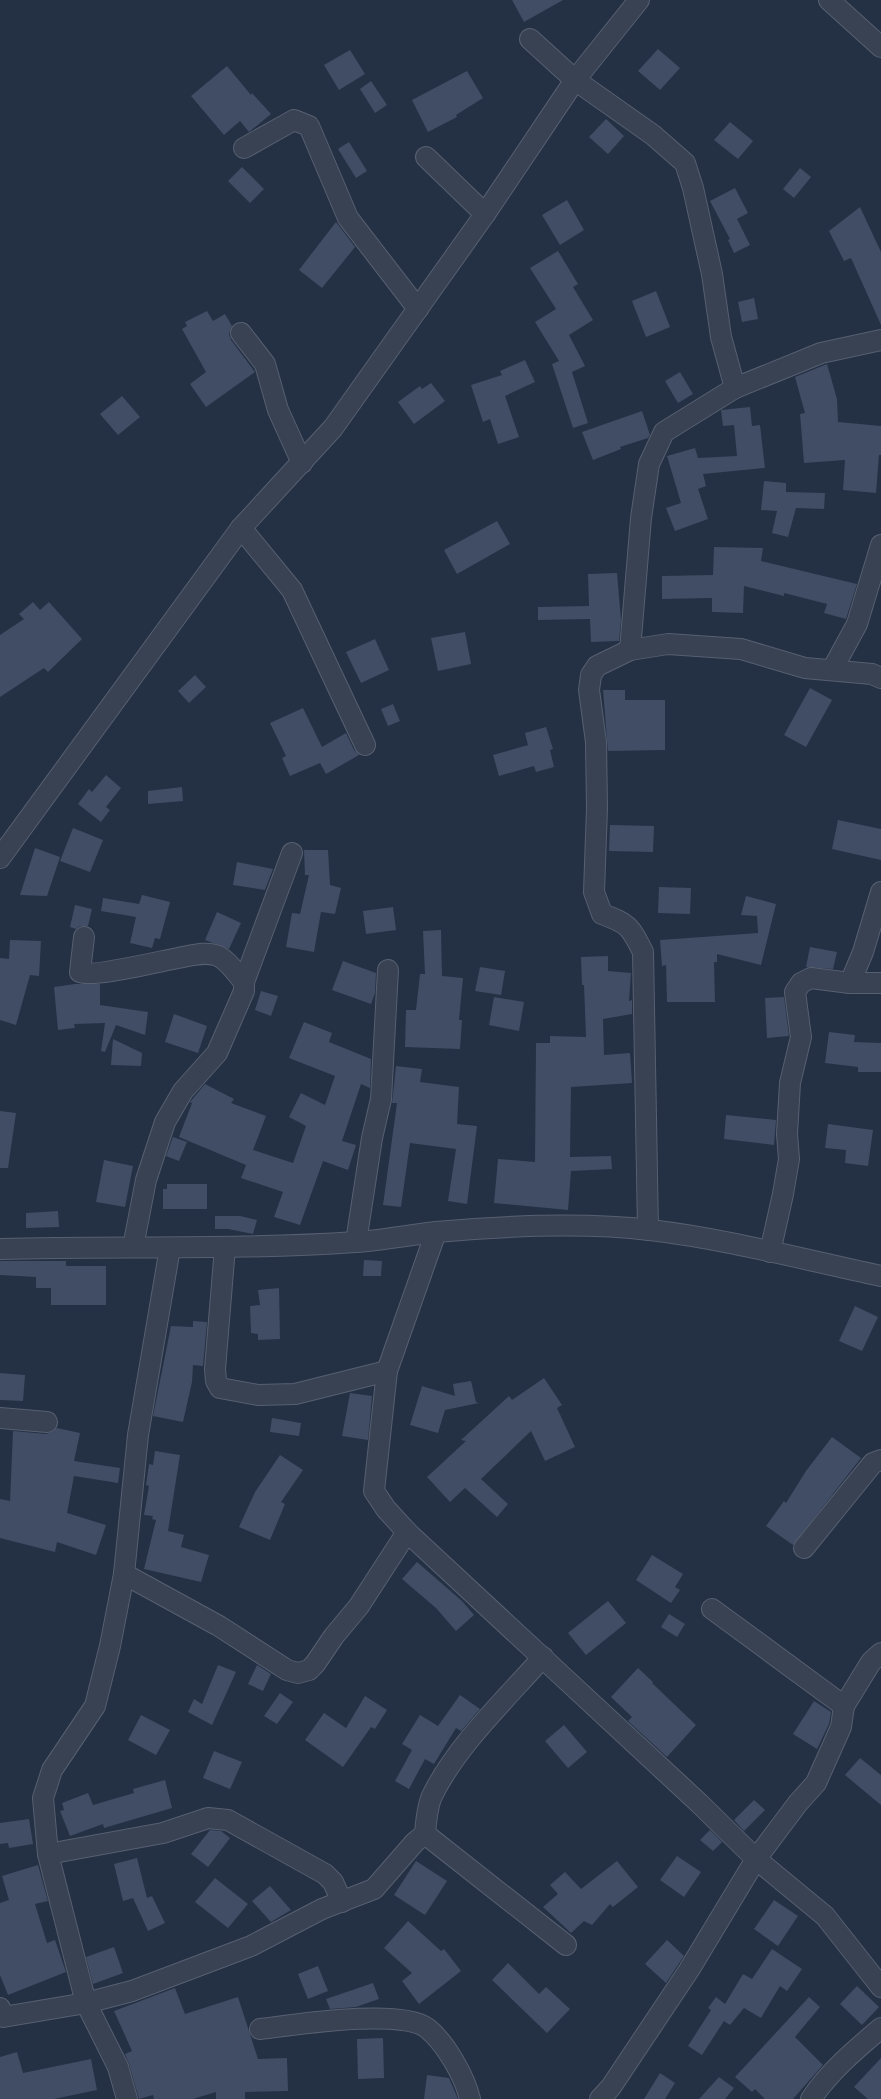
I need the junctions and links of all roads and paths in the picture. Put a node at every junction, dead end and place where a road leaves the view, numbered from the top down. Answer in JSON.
{"nodes":[{"id":1,"x":639,"y":0,"type":"edge"},
{"id":2,"x":829,"y":0,"type":"edge"},
{"id":3,"x":530,"y":39,"type":"dead end"},
{"id":4,"x":881,"y":47,"type":"edge"},
{"id":5,"x":575,"y":80,"type":"junction"},
{"id":6,"x":244,"y":148,"type":"dead end"},
{"id":7,"x":426,"y":157,"type":"dead end"},
{"id":8,"x":485,"y":214,"type":"junction"},
{"id":9,"x":418,"y":308,"type":"junction"},
{"id":10,"x":241,"y":333,"type":"dead end"},
{"id":11,"x":881,"y":340,"type":"edge"},
{"id":12,"x":735,"y":388,"type":"junction"},
{"id":13,"x":302,"y":463,"type":"junction"},
{"id":14,"x":241,"y":528,"type":"junction"},
{"id":15,"x":881,"y":545,"type":"edge"},
{"id":16,"x":630,"y":650,"type":"junction"},
{"id":17,"x":832,"y":670,"type":"junction"},
{"id":18,"x":881,"y":678,"type":"edge"},
{"id":19,"x":365,"y":745,"type":"dead end"},
{"id":20,"x":292,"y":853,"type":"dead end"},
{"id":21,"x":0,"y":858,"type":"edge"},
{"id":22,"x":881,"y":892,"type":"edge"},
{"id":23,"x":84,"y":937,"type":"dead end"},
{"id":24,"x":388,"y":970,"type":"dead end"},
{"id":25,"x":244,"y":982,"type":"junction"},
{"id":26,"x":850,"y":983,"type":"junction"},
{"id":27,"x":881,"y":983,"type":"edge"},
{"id":28,"x":648,"y":1230,"type":"junction"},
{"id":29,"x":436,"y":1232,"type":"junction"},
{"id":30,"x":356,"y":1242,"type":"junction"},
{"id":31,"x":133,"y":1247,"type":"junction"},
{"id":32,"x":225,"y":1247,"type":"junction"},
{"id":33,"x":170,"y":1248,"type":"junction"},
{"id":34,"x":0,"y":1249,"type":"edge"},
{"id":35,"x":770,"y":1252,"type":"junction"},
{"id":36,"x":881,"y":1276,"type":"edge"},
{"id":37,"x":387,"y":1371,"type":"junction"},
{"id":38,"x":0,"y":1418,"type":"edge"},
{"id":39,"x":47,"y":1422,"type":"dead end"},
{"id":40,"x":881,"y":1460,"type":"edge"},
{"id":41,"x":407,"y":1532,"type":"junction"},
{"id":42,"x":804,"y":1548,"type":"dead end"},
{"id":43,"x":124,"y":1574,"type":"junction"},
{"id":44,"x":712,"y":1609,"type":"dead end"},
{"id":45,"x":881,"y":1653,"type":"edge"},
{"id":46,"x":543,"y":1658,"type":"junction"},
{"id":47,"x":844,"y":1706,"type":"junction"},
{"id":48,"x":425,"y":1834,"type":"junction"},
{"id":49,"x":48,"y":1854,"type":"junction"},
{"id":50,"x":756,"y":1859,"type":"junction"},
{"id":51,"x":342,"y":1902,"type":"junction"},
{"id":52,"x":566,"y":1945,"type":"dead end"},
{"id":53,"x":881,"y":1987,"type":"edge"},
{"id":54,"x":86,"y":2003,"type":"junction"},
{"id":55,"x":1,"y":2015,"type":"edge"},
{"id":56,"x":260,"y":2028,"type":"dead end"},
{"id":57,"x":881,"y":2028,"type":"edge"},
{"id":58,"x":612,"y":2095,"type":"edge"},
{"id":59,"x":127,"y":2099,"type":"edge"},
{"id":60,"x":470,"y":2099,"type":"edge"},
{"id":61,"x":811,"y":2099,"type":"edge"}],
"edges":[{"from":1,"to":5,"type":"street"},
{"from":2,"to":4,"type":"street"},
{"from":3,"to":5,"type":"street"},
{"from":5,"to":8,"type":"street"},
{"from":5,"to":12,"type":"street"},
{"from":6,"to":9,"type":"street"},
{"from":7,"to":8,"type":"street"},
{"from":8,"to":9,"type":"street"},
{"from":9,"to":13,"type":"street"},
{"from":10,"to":13,"type":"street"},
{"from":11,"to":12,"type":"street"},
{"from":12,"to":16,"type":"street"},
{"from":13,"to":14,"type":"street"},
{"from":14,"to":19,"type":"street"},
{"from":14,"to":21,"type":"street"},
{"from":15,"to":17,"type":"street"},
{"from":16,"to":17,"type":"street"},
{"from":16,"to":28,"type":"street"},
{"from":17,"to":18,"type":"street"},
{"from":20,"to":25,"type":"street"},
{"from":22,"to":26,"type":"street"},
{"from":23,"to":25,"type":"street"},
{"from":24,"to":30,"type":"street"},
{"from":25,"to":31,"type":"street"},
{"from":26,"to":27,"type":"street"},
{"from":26,"to":35,"type":"street"},
{"from":28,"to":29,"type":"street"},
{"from":28,"to":35,"type":"street"},
{"from":29,"to":30,"type":"street"},
{"from":29,"to":37,"type":"street"},
{"from":30,"to":32,"type":"street"},
{"from":31,"to":33,"type":"street"},
{"from":31,"to":34,"type":"street"},
{"from":32,"to":33,"type":"street"},
{"from":32,"to":37,"type":"street"},
{"from":33,"to":43,"type":"street"},
{"from":35,"to":36,"type":"street"},
{"from":37,"to":41,"type":"street"},
{"from":38,"to":39,"type":"street"},
{"from":40,"to":42,"type":"street"},
{"from":41,"to":43,"type":"street"},
{"from":41,"to":46,"type":"street"},
{"from":43,"to":49,"type":"street"},
{"from":44,"to":47,"type":"street"},
{"from":45,"to":47,"type":"street"},
{"from":46,"to":48,"type":"street"},
{"from":46,"to":50,"type":"street"},
{"from":47,"to":50,"type":"street"},
{"from":48,"to":51,"type":"street"},
{"from":48,"to":52,"type":"street"},
{"from":49,"to":51,"type":"street"},
{"from":49,"to":54,"type":"street"},
{"from":50,"to":53,"type":"street"},
{"from":50,"to":58,"type":"street"},
{"from":51,"to":54,"type":"street"},
{"from":54,"to":55,"type":"street"},
{"from":54,"to":59,"type":"street"},
{"from":56,"to":60,"type":"street"},
{"from":57,"to":61,"type":"street"}]}
